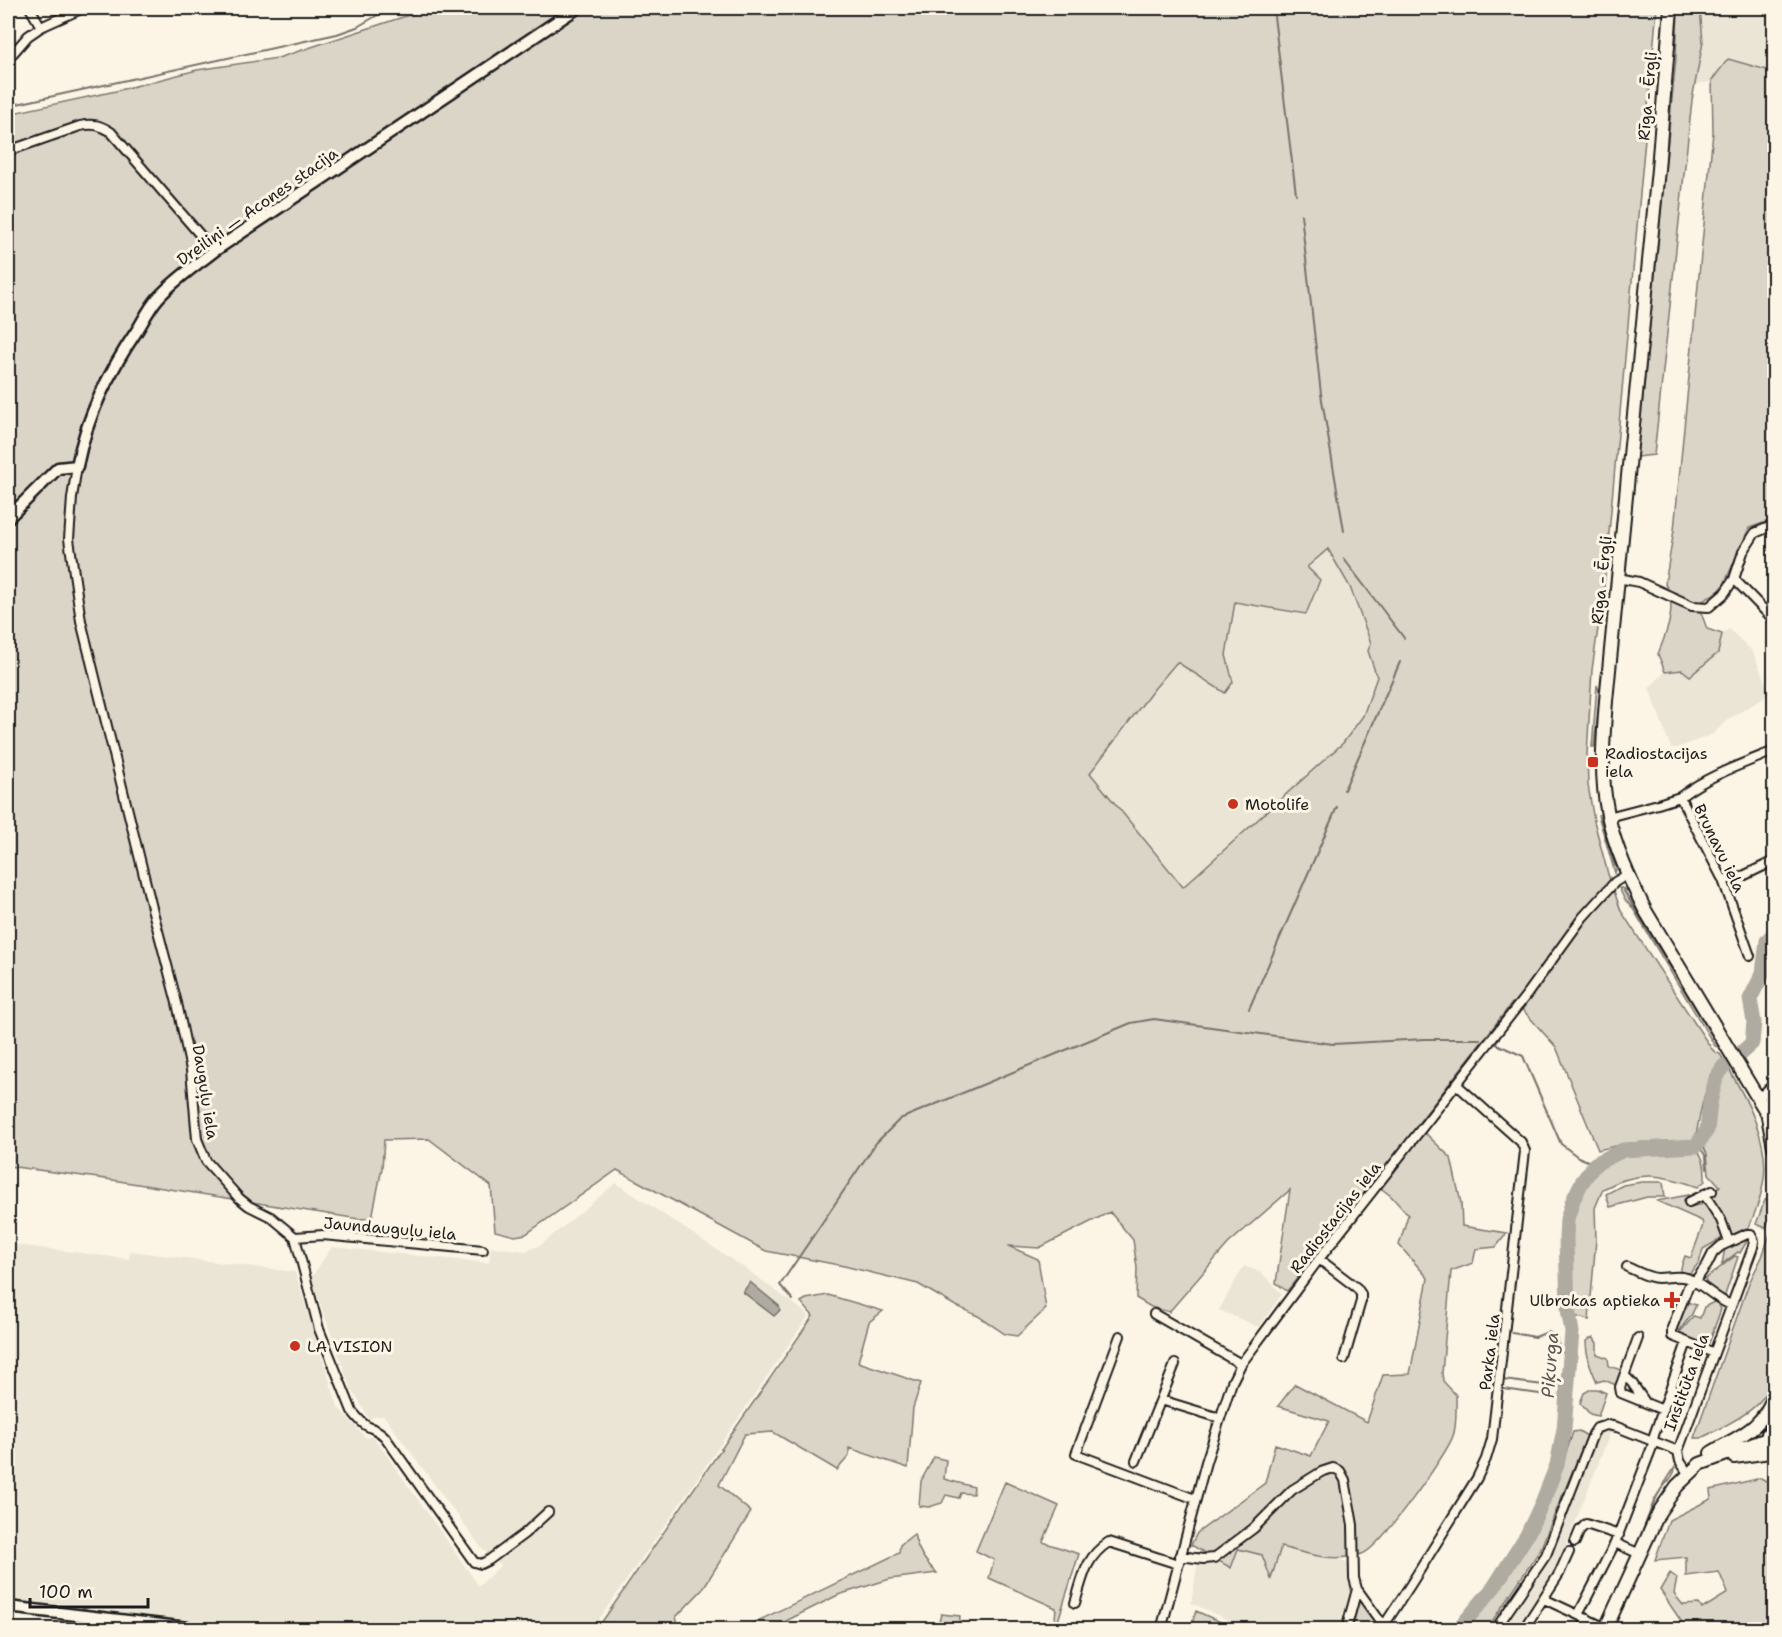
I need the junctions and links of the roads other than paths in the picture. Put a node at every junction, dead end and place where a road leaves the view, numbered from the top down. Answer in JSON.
{"nodes":[{"id":1,"x":30,"y":8,"type":"edge"},
{"id":2,"x":83,"y":8,"type":"edge"},
{"id":3,"x":577,"y":8,"type":"edge"},
{"id":4,"x":1671,"y":8,"type":"edge"},
{"id":5,"x":41,"y":27,"type":"junction"},
{"id":6,"x":8,"y":59,"type":"edge"},
{"id":7,"x":8,"y":151,"type":"edge"},
{"id":8,"x":214,"y":250,"type":"junction"},
{"id":9,"x":76,"y":466,"type":"junction"},
{"id":10,"x":8,"y":518,"type":"edge"},
{"id":11,"x":1774,"y":525,"type":"edge"},
{"id":12,"x":1618,"y":578,"type":"junction"},
{"id":13,"x":1734,"y":579,"type":"junction"},
{"id":14,"x":1774,"y":620,"type":"edge"},
{"id":15,"x":1774,"y":752,"type":"edge"},
{"id":16,"x":1680,"y":796,"type":"junction"},
{"id":17,"x":1608,"y":817,"type":"junction"},
{"id":18,"x":1774,"y":861,"type":"edge"},
{"id":19,"x":1628,"y":874,"type":"junction"},
{"id":20,"x":1723,"y":880,"type":"junction"},
{"id":21,"x":1750,"y":956,"type":"dead end"},
{"id":22,"x":1456,"y":1084,"type":"junction"},
{"id":23,"x":1774,"y":1084,"type":"edge"},
{"id":24,"x":1759,"y":1098,"type":"junction"},
{"id":25,"x":1771,"y":1120,"type":"edge"},
{"id":26,"x":1774,"y":1147,"type":"edge"},
{"id":27,"x":1689,"y":1202,"type":"dead end"},
{"id":28,"x":294,"y":1237,"type":"junction"},
{"id":29,"x":1729,"y":1242,"type":"junction"},
{"id":30,"x":483,"y":1250,"type":"dead end"},
{"id":31,"x":1319,"y":1259,"type":"junction"},
{"id":32,"x":1627,"y":1267,"type":"dead end"},
{"id":33,"x":1695,"y":1281,"type":"junction"},
{"id":34,"x":1731,"y":1305,"type":"junction"},
{"id":35,"x":1154,"y":1314,"type":"dead end"},
{"id":36,"x":1120,"y":1336,"type":"dead end"},
{"id":37,"x":1638,"y":1338,"type":"dead end"},
{"id":38,"x":1687,"y":1342,"type":"junction"},
{"id":39,"x":1714,"y":1353,"type":"junction"},
{"id":40,"x":1344,"y":1359,"type":"dead end"},
{"id":41,"x":1175,"y":1364,"type":"dead end"},
{"id":42,"x":1241,"y":1364,"type":"junction"},
{"id":43,"x":1625,"y":1376,"type":"junction"},
{"id":44,"x":1774,"y":1395,"type":"edge"},
{"id":45,"x":1161,"y":1400,"type":"junction"},
{"id":46,"x":1645,"y":1402,"type":"junction"},
{"id":47,"x":1663,"y":1410,"type":"junction"},
{"id":48,"x":1220,"y":1418,"type":"junction"},
{"id":49,"x":1774,"y":1425,"type":"edge"},
{"id":50,"x":1767,"y":1439,"type":"junction"},
{"id":51,"x":1653,"y":1441,"type":"junction"},
{"id":52,"x":1678,"y":1451,"type":"junction"},
{"id":53,"x":1772,"y":1454,"type":"edge"},
{"id":54,"x":1136,"y":1461,"type":"dead end"},
{"id":55,"x":1700,"y":1464,"type":"junction"},
{"id":56,"x":1689,"y":1475,"type":"junction"},
{"id":57,"x":1195,"y":1499,"type":"junction"},
{"id":58,"x":548,"y":1512,"type":"dead end"},
{"id":59,"x":1617,"y":1539,"type":"junction"},
{"id":60,"x":1575,"y":1542,"type":"dead end"},
{"id":61,"x":1569,"y":1552,"type":"dead end"},
{"id":62,"x":1640,"y":1554,"type":"junction"},
{"id":63,"x":1179,"y":1560,"type":"junction"},
{"id":64,"x":1357,"y":1589,"type":"junction"},
{"id":65,"x":1544,"y":1599,"type":"junction"},
{"id":66,"x":1075,"y":1603,"type":"dead end"},
{"id":67,"x":8,"y":1606,"type":"edge"},
{"id":68,"x":1578,"y":1615,"type":"junction"},
{"id":69,"x":1588,"y":1619,"type":"junction"},
{"id":70,"x":1383,"y":1626,"type":"edge"},
{"id":71,"x":204,"y":1629,"type":"edge"},
{"id":72,"x":1161,"y":1629,"type":"edge"},
{"id":73,"x":1346,"y":1629,"type":"edge"},
{"id":74,"x":1496,"y":1629,"type":"edge"},
{"id":75,"x":1523,"y":1629,"type":"edge"},
{"id":76,"x":1581,"y":1629,"type":"edge"},
{"id":77,"x":1606,"y":1629,"type":"edge"}],
"edges":[{"from":1,"to":5,"type":"street"},
{"from":2,"to":5,"type":"street"},
{"from":3,"to":8,"type":"main road","name":"Dreiliņi — Acones stacija"},
{"from":4,"to":12,"type":"main road","name":"Rīga - Ērgļi"},
{"from":5,"to":6,"type":"street"},
{"from":7,"to":8,"type":"street"},
{"from":8,"to":9,"type":"main road","name":"Dreiliņi — Acones stacija"},
{"from":9,"to":10,"type":"main road"},
{"from":9,"to":28,"type":"street","name":"Dauguļu iela"},
{"from":11,"to":13,"type":"street"},
{"from":12,"to":13,"type":"street"},
{"from":12,"to":17,"type":"main road","name":"Rīga - Ērgļi"},
{"from":13,"to":14,"type":"street"},
{"from":15,"to":16,"type":"street"},
{"from":16,"to":17,"type":"street","name":"Brunavu iela"},
{"from":16,"to":20,"type":"street","name":"Brunavu iela"},
{"from":17,"to":19,"type":"main road","name":"Rīga - Ērgļi"},
{"from":18,"to":20,"type":"street"},
{"from":19,"to":22,"type":"street","name":"Radiostacijas iela"},
{"from":19,"to":24,"type":"main road","name":"Rīga - Ērgļi"},
{"from":20,"to":21,"type":"street","name":"Brunavu iela"},
{"from":22,"to":31,"type":"street","name":"Radiostacijas iela"},
{"from":22,"to":70,"type":"street","name":"Parka iela"},
{"from":23,"to":24,"type":"street"},
{"from":24,"to":25,"type":"main road","name":"Rīga - Ērgļi"},
{"from":25,"to":26,"type":"main road","name":"Rīga - Ērgļi"},
{"from":27,"to":29,"type":"street"},
{"from":28,"to":30,"type":"street","name":"Jaundauguļu iela"},
{"from":28,"to":58,"type":"street"},
{"from":29,"to":33,"type":"street"},
{"from":29,"to":34,"type":"street","name":"Institūta iela"},
{"from":31,"to":40,"type":"street"},
{"from":31,"to":42,"type":"street","name":"Radiostacijas iela"},
{"from":32,"to":33,"type":"street"},
{"from":33,"to":34,"type":"street"},
{"from":33,"to":38,"type":"street"},
{"from":34,"to":39,"type":"street","name":"Institūta iela"},
{"from":35,"to":42,"type":"street"},
{"from":36,"to":57,"type":"street"},
{"from":37,"to":43,"type":"street"},
{"from":38,"to":39,"type":"street"},
{"from":38,"to":47,"type":"street"},
{"from":39,"to":52,"type":"street","name":"Institūta iela"},
{"from":41,"to":45,"type":"street"},
{"from":42,"to":48,"type":"street","name":"Radiostacijas iela"},
{"from":43,"to":46,"type":"street"},
{"from":43,"to":46,"type":"street"},
{"from":44,"to":55,"type":"main road"},
{"from":45,"to":48,"type":"street"},
{"from":45,"to":54,"type":"street"},
{"from":46,"to":47,"type":"street"},
{"from":47,"to":51,"type":"street"},
{"from":48,"to":57,"type":"street","name":"Radiostacijas iela"},
{"from":49,"to":50,"type":"main road"},
{"from":50,"to":53,"type":"main road"},
{"from":50,"to":55,"type":"main road"},
{"from":51,"to":52,"type":"street"},
{"from":51,"to":59,"type":"street"},
{"from":51,"to":74,"type":"street"},
{"from":52,"to":56,"type":"street","name":"Institūta iela"},
{"from":53,"to":56,"type":"main road"},
{"from":55,"to":56,"type":"main road"},
{"from":56,"to":62,"type":"main road"},
{"from":57,"to":63,"type":"street","name":"Radiostacijas iela"},
{"from":59,"to":60,"type":"street"},
{"from":59,"to":62,"type":"street"},
{"from":59,"to":68,"type":"street"},
{"from":61,"to":65,"type":"street"},
{"from":62,"to":77,"type":"main road"},
{"from":63,"to":64,"type":"street"},
{"from":63,"to":66,"type":"street"},
{"from":63,"to":72,"type":"street","name":"Radiostacijas iela"},
{"from":64,"to":70,"type":"street"},
{"from":64,"to":73,"type":"street"},
{"from":65,"to":68,"type":"street"},
{"from":65,"to":75,"type":"street"},
{"from":67,"to":71,"type":"main road"},
{"from":68,"to":69,"type":"street"},
{"from":69,"to":76,"type":"street"},
{"from":69,"to":77,"type":"street"}]}
